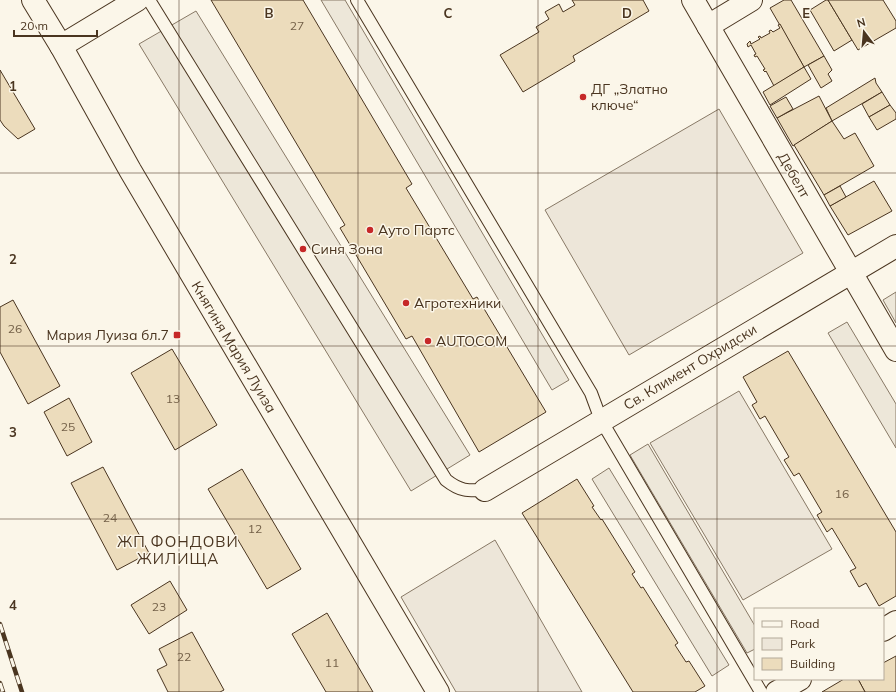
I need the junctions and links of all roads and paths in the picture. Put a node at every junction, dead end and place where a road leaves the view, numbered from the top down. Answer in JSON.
{"nodes":[{"id":1,"x":33,"y":0,"type":"edge"},
{"id":2,"x":137,"y":0,"type":"edge"},
{"id":3,"x":149,"y":0,"type":"edge"},
{"id":4,"x":357,"y":0,"type":"edge"},
{"id":5,"x":693,"y":0,"type":"edge"},
{"id":6,"x":751,"y":0,"type":"edge"},
{"id":7,"x":708,"y":26,"type":"junction"},
{"id":8,"x":61,"y":46,"type":"junction"},
{"id":9,"x":896,"y":246,"type":"edge"},
{"id":10,"x":851,"y":272,"type":"junction"},
{"id":11,"x":896,"y":350,"type":"edge"},
{"id":12,"x":601,"y":420,"type":"junction"},
{"id":13,"x":485,"y":490,"type":"joint"},
{"id":14,"x":896,"y":622,"type":"edge"},
{"id":15,"x":884,"y":629,"type":"edge"},
{"id":16,"x":798,"y":680,"type":"edge"},
{"id":17,"x":438,"y":692,"type":"edge"},
{"id":18,"x":761,"y":692,"type":"edge"},
{"id":19,"x":777,"y":692,"type":"edge"}],
"edges":[{"from":1,"to":8,"type":"street","name":"Княгиня Мария Луиза"},
{"from":2,"to":8,"type":"street"},
{"from":3,"to":13,"type":"lane"},
{"from":4,"to":12,"type":"lane"},
{"from":5,"to":7,"type":"street","name":"Дебелт"},
{"from":6,"to":7,"type":"street"},
{"from":7,"to":10,"type":"street","name":"Дебелт"},
{"from":8,"to":17,"type":"street","name":"Княгиня Мария Луиза"},
{"from":9,"to":10,"type":"street","name":"Св. Климент Охридски"},
{"from":10,"to":11,"type":"street","name":"Дебелт"},
{"from":10,"to":12,"type":"street","name":"Св. Климент Охридски"},
{"from":12,"to":13,"type":"street","name":"Св. Климент Охридски"},
{"from":12,"to":18,"type":"lane"},
{"from":14,"to":15,"type":"street"},
{"from":16,"to":19,"type":"street"}]}
